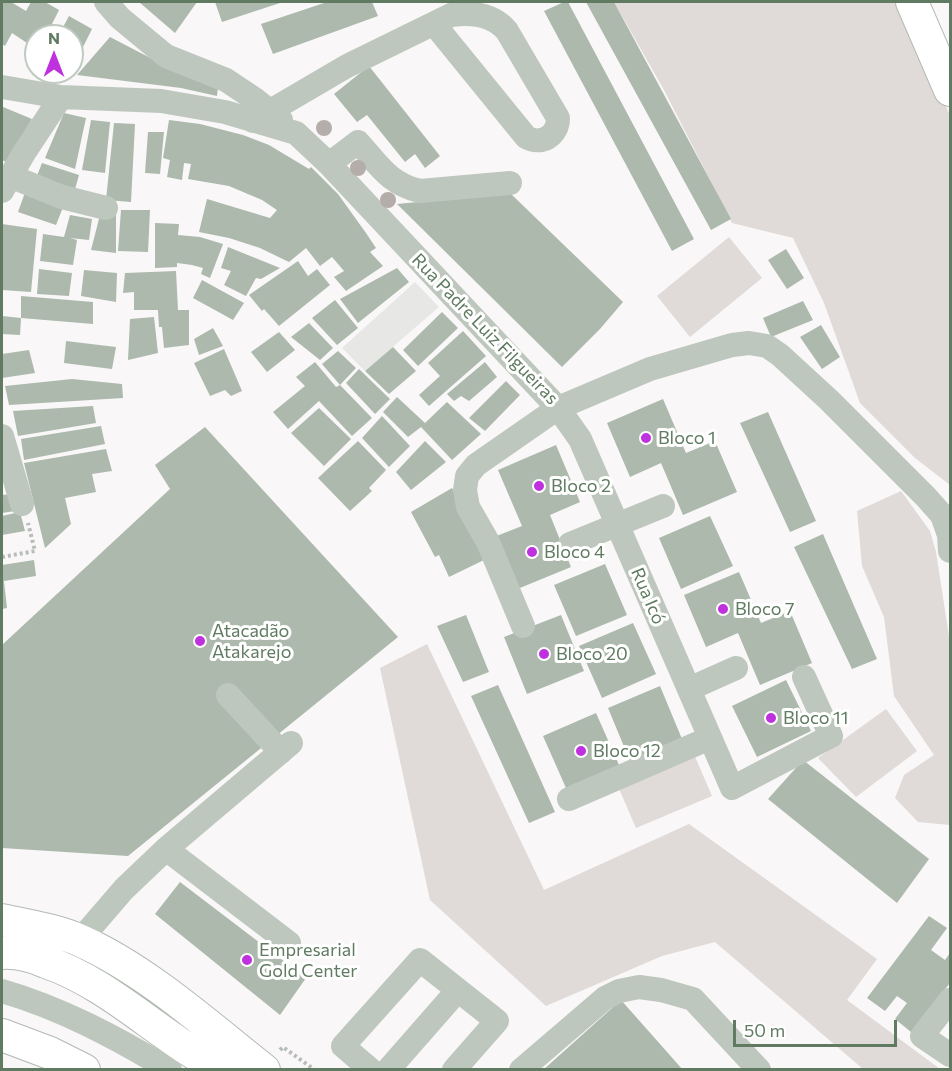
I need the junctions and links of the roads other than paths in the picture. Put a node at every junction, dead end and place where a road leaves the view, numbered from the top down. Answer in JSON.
{"nodes":[{"id":1,"x":106,"y":2,"type":"edge"},
{"id":2,"x":912,"y":2,"type":"edge"},
{"id":3,"x":434,"y":24,"type":"junction"},
{"id":4,"x":2,"y":87,"type":"edge"},
{"id":5,"x":951,"y":90,"type":"edge"},
{"id":6,"x":61,"y":97,"type":"junction"},
{"id":7,"x":261,"y":116,"type":"junction"},
{"id":8,"x":329,"y":164,"type":"junction"},
{"id":9,"x":6,"y":183,"type":"edge"},
{"id":10,"x":510,"y":183,"type":"dead end"},
{"id":11,"x":106,"y":208,"type":"dead end"},
{"id":12,"x":558,"y":408,"type":"junction"},
{"id":13,"x":2,"y":436,"type":"edge"},
{"id":14,"x":22,"y":504,"type":"road end"},
{"id":15,"x":663,"y":506,"type":"dead end"},
{"id":16,"x":617,"y":524,"type":"junction"},
{"id":17,"x":570,"y":544,"type":"dead end"},
{"id":18,"x":951,"y":551,"type":"edge"},
{"id":19,"x":523,"y":626,"type":"dead end"},
{"id":20,"x":736,"y":668,"type":"dead end"},
{"id":21,"x":804,"y":677,"type":"dead end"},
{"id":22,"x":689,"y":689,"type":"junction"},
{"id":23,"x":228,"y":695,"type":"dead end"},
{"id":24,"x":710,"y":738,"type":"junction"},
{"id":25,"x":569,"y":799,"type":"dead end"},
{"id":26,"x":166,"y":849,"type":"junction"},
{"id":27,"x":2,"y":920,"type":"edge"},
{"id":28,"x":80,"y":940,"type":"junction"},
{"id":29,"x":289,"y":943,"type":"dead end"},
{"id":30,"x":2,"y":953,"type":"edge"},
{"id":31,"x":458,"y":990,"type":"junction"},
{"id":32,"x":2,"y":991,"type":"edge"},
{"id":33,"x":951,"y":1000,"type":"edge"},
{"id":34,"x":2,"y":1035,"type":"edge"},
{"id":35,"x":951,"y":1055,"type":"edge"},
{"id":36,"x":273,"y":1058,"type":"edge"},
{"id":37,"x":84,"y":1070,"type":"edge"},
{"id":38,"x":170,"y":1070,"type":"edge"},
{"id":39,"x":224,"y":1070,"type":"edge"},
{"id":40,"x":371,"y":1070,"type":"edge"},
{"id":41,"x":388,"y":1070,"type":"edge"},
{"id":42,"x":454,"y":1070,"type":"edge"},
{"id":43,"x":521,"y":1070,"type":"edge"},
{"id":44,"x":759,"y":1070,"type":"edge"}],
"edges":[{"from":1,"to":7,"type":"street"},
{"from":2,"to":5,"type":"main road"},
{"from":3,"to":3,"type":"street"},
{"from":3,"to":7,"type":"street"},
{"from":4,"to":6,"type":"street","name":"Rua Padre Luiz Filgueiras"},
{"from":6,"to":7,"type":"street","name":"Rua Padre Luiz Filgueiras"},
{"from":6,"to":9,"type":"street"},
{"from":7,"to":8,"type":"street","name":"Rua Padre Luiz Filgueiras"},
{"from":8,"to":10,"type":"street"},
{"from":8,"to":12,"type":"street","name":"Rua Padre Luiz Filgueiras"},
{"from":9,"to":11,"type":"street"},
{"from":12,"to":16,"type":"street","name":"Rua Icó"},
{"from":12,"to":18,"type":"street","name":"Rua Padre Luiz Filgueiras"},
{"from":12,"to":19,"type":"street"},
{"from":13,"to":14,"type":"street"},
{"from":15,"to":16,"type":"street"},
{"from":16,"to":17,"type":"street"},
{"from":16,"to":22,"type":"street","name":"Rua Icó"},
{"from":20,"to":22,"type":"street"},
{"from":21,"to":24,"type":"street","name":"Rua Icó"},
{"from":22,"to":24,"type":"street","name":"Rua Icó"},
{"from":23,"to":26,"type":"street"},
{"from":24,"to":25,"type":"street"},
{"from":26,"to":28,"type":"street"},
{"from":26,"to":29,"type":"street"},
{"from":27,"to":28,"type":"main road"},
{"from":28,"to":36,"type":"main road"},
{"from":30,"to":39,"type":"main road"},
{"from":31,"to":40,"type":"street"},
{"from":31,"to":41,"type":"street"},
{"from":31,"to":42,"type":"street"},
{"from":32,"to":38,"type":"street"},
{"from":33,"to":35,"type":"street"},
{"from":34,"to":37,"type":"main road"},
{"from":43,"to":44,"type":"street"}]}
